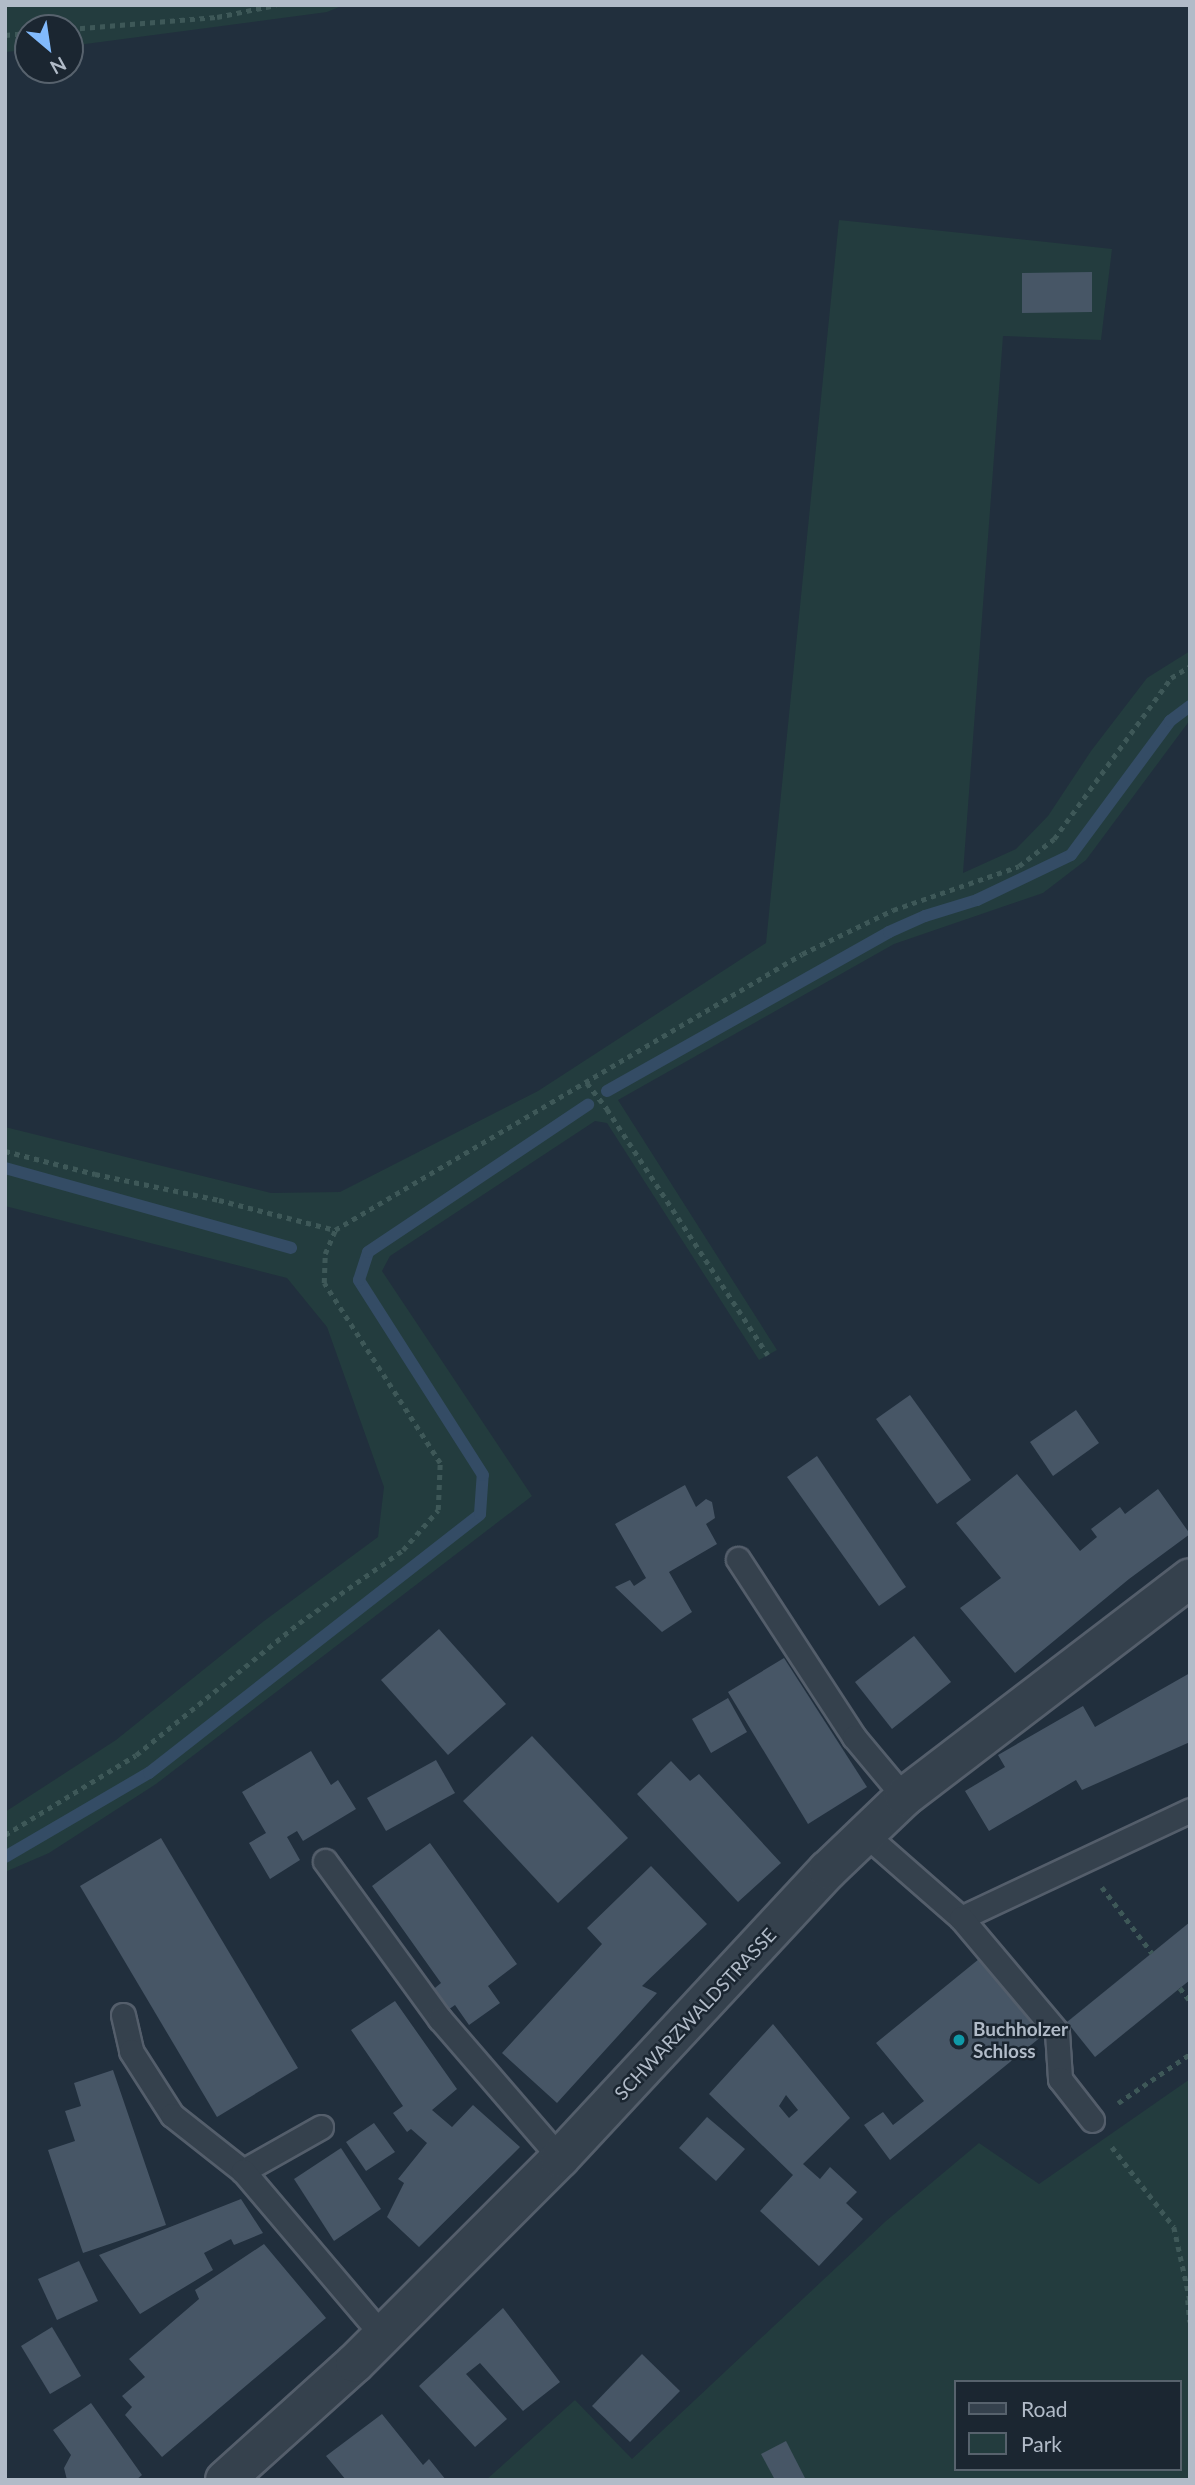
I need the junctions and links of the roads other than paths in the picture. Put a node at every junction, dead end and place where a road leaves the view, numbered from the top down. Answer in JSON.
{"nodes":[{"id":1,"x":737,"y":1559,"type":"dead end"},
{"id":2,"x":1190,"y":1578,"type":"edge"},
{"id":3,"x":904,"y":1797,"type":"junction"},
{"id":4,"x":1190,"y":1810,"type":"edge"},
{"id":5,"x":865,"y":1834,"type":"junction"},
{"id":6,"x":325,"y":1861,"type":"dead end"},
{"id":7,"x":961,"y":1918,"type":"junction"},
{"id":8,"x":122,"y":2015,"type":"dead end"},
{"id":9,"x":1092,"y":2120,"type":"road end"},
{"id":10,"x":321,"y":2127,"type":"dead end"},
{"id":11,"x":560,"y":2158,"type":"junction"},
{"id":12,"x":243,"y":2171,"type":"junction"},
{"id":13,"x":383,"y":2336,"type":"junction"},
{"id":14,"x":225,"y":2480,"type":"edge"}],
"edges":[{"from":1,"to":3,"type":"lane"},
{"from":2,"to":3,"type":"street","name":"SCHWARZWALDSTRASSE"},
{"from":3,"to":5,"type":"street","name":"SCHWARZWALDSTRASSE"},
{"from":4,"to":7,"type":"lane"},
{"from":5,"to":7,"type":"lane"},
{"from":5,"to":11,"type":"street","name":"SCHWARZWALDSTRASSE"},
{"from":6,"to":11,"type":"lane"},
{"from":7,"to":9,"type":"lane"},
{"from":8,"to":12,"type":"lane"},
{"from":10,"to":12,"type":"lane"},
{"from":11,"to":13,"type":"street","name":"SCHWARZWALDSTRASSE"},
{"from":12,"to":13,"type":"lane"},
{"from":13,"to":14,"type":"street","name":"SCHWARZWALDSTRASSE"}]}
